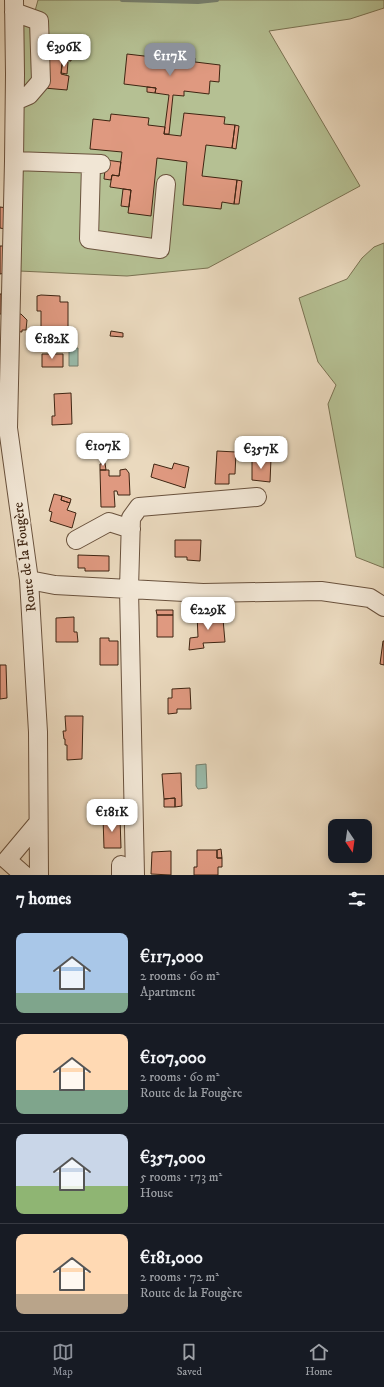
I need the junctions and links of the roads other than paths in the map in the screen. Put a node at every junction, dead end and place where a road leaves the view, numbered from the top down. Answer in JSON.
{"nodes":[{"id":1,"x":14,"y":6,"type":"edge"},
{"id":2,"x":15,"y":101,"type":"junction"},
{"id":3,"x":14,"y":161,"type":"junction"},
{"id":4,"x":166,"y":184,"type":"dead end"},
{"id":5,"x":6,"y":233,"type":"edge"},
{"id":6,"x":257,"y":497,"type":"dead end"},
{"id":7,"x":131,"y":529,"type":"junction"},
{"id":8,"x":76,"y":540,"type":"dead end"},
{"id":9,"x":29,"y":580,"type":"junction"},
{"id":10,"x":129,"y":589,"type":"junction"},
{"id":11,"x":384,"y":607,"type":"edge"},
{"id":12,"x":38,"y":823,"type":"junction"},
{"id":13,"x":125,"y":872,"type":"edge"},
{"id":14,"x":24,"y":875,"type":"edge"},
{"id":15,"x":39,"y":875,"type":"edge"}],
"edges":[{"from":1,"to":2,"type":"street","name":"Route de la Fougère"},
{"from":1,"to":2,"type":"street"},
{"from":2,"to":3,"type":"street","name":"Route de la Fougère"},
{"from":3,"to":4,"type":"street"},
{"from":3,"to":5,"type":"street","name":"Route de la Fougère"},
{"from":5,"to":9,"type":"street","name":"Route de la Fougère"},
{"from":6,"to":7,"type":"street"},
{"from":7,"to":8,"type":"street"},
{"from":7,"to":10,"type":"street"},
{"from":9,"to":10,"type":"street"},
{"from":9,"to":12,"type":"street","name":"Route de la Fougère"},
{"from":10,"to":11,"type":"street"},
{"from":10,"to":13,"type":"street"},
{"from":12,"to":14,"type":"street"},
{"from":12,"to":15,"type":"street","name":"Route de la Fougère"}]}
